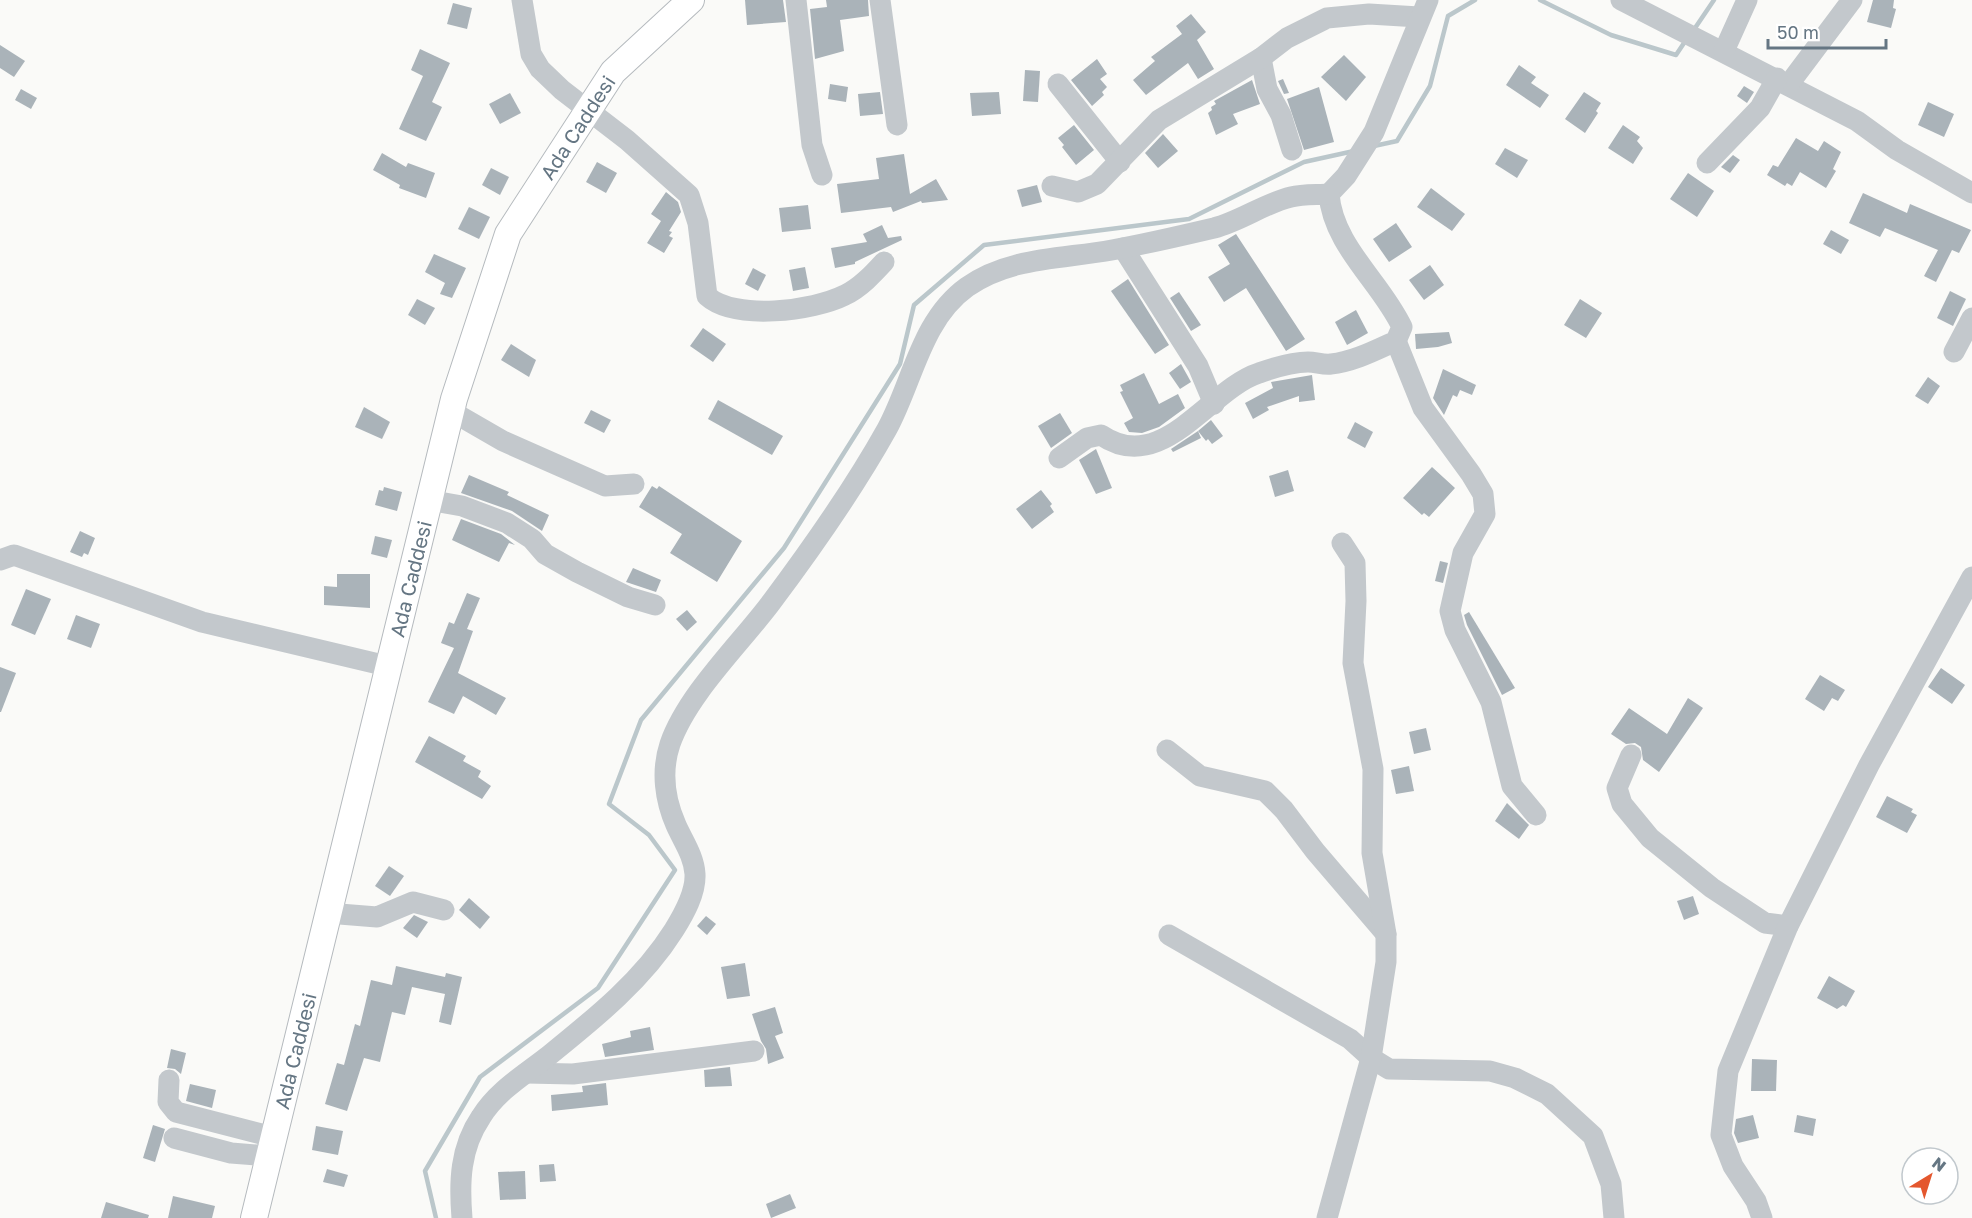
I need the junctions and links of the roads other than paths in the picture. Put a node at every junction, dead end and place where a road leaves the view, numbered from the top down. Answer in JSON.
{"nodes":[{"id":1,"x":522,"y":0,"type":"edge"},
{"id":2,"x":691,"y":0,"type":"edge"},
{"id":3,"x":796,"y":0,"type":"edge"},
{"id":4,"x":880,"y":0,"type":"edge"},
{"id":5,"x":1621,"y":0,"type":"edge"},
{"id":6,"x":1747,"y":0,"type":"edge"},
{"id":7,"x":1852,"y":0,"type":"edge"},
{"id":8,"x":1423,"y":8,"type":"edge"},
{"id":9,"x":1724,"y":51,"type":"junction"},
{"id":10,"x":1262,"y":58,"type":"junction"},
{"id":11,"x":1783,"y":81,"type":"junction"},
{"id":12,"x":1058,"y":84,"type":"dead end"},
{"id":13,"x":588,"y":111,"type":"junction"},
{"id":14,"x":897,"y":125,"type":"dead end"},
{"id":15,"x":1292,"y":150,"type":"dead end"},
{"id":16,"x":1120,"y":162,"type":"junction"},
{"id":17,"x":1707,"y":163,"type":"dead end"},
{"id":18,"x":822,"y":175,"type":"dead end"},
{"id":19,"x":1052,"y":186,"type":"dead end"},
{"id":20,"x":1972,"y":193,"type":"edge"},
{"id":21,"x":1329,"y":194,"type":"junction"},
{"id":22,"x":1123,"y":248,"type":"junction"},
{"id":23,"x":884,"y":262,"type":"dead end"},
{"id":24,"x":1972,"y":318,"type":"edge"},
{"id":25,"x":1396,"y":341,"type":"junction"},
{"id":26,"x":1953,"y":352,"type":"dead end"},
{"id":27,"x":1214,"y":404,"type":"junction"},
{"id":28,"x":451,"y":411,"type":"junction"},
{"id":29,"x":1059,"y":458,"type":"dead end"},
{"id":30,"x":634,"y":484,"type":"dead end"},
{"id":31,"x":428,"y":500,"type":"junction"},
{"id":32,"x":1342,"y":543,"type":"dead end"},
{"id":33,"x":0,"y":560,"type":"edge"},
{"id":34,"x":1972,"y":577,"type":"edge"},
{"id":35,"x":656,"y":605,"type":"dead end"},
{"id":36,"x":387,"y":666,"type":"junction"},
{"id":37,"x":1167,"y":750,"type":"dead end"},
{"id":38,"x":1631,"y":755,"type":"dead end"},
{"id":39,"x":1536,"y":815,"type":"dead end"},
{"id":40,"x":444,"y":910,"type":"dead end"},
{"id":41,"x":327,"y":913,"type":"junction"},
{"id":42,"x":1788,"y":926,"type":"junction"},
{"id":43,"x":1386,"y":934,"type":"junction"},
{"id":44,"x":1169,"y":935,"type":"dead end"},
{"id":45,"x":754,"y":1051,"type":"dead end"},
{"id":46,"x":1371,"y":1058,"type":"junction"},
{"id":47,"x":526,"y":1073,"type":"junction"},
{"id":48,"x":169,"y":1080,"type":"dead end"},
{"id":49,"x":174,"y":1138,"type":"dead end"},
{"id":50,"x":271,"y":1146,"type":"junction"},
{"id":51,"x":254,"y":1218,"type":"edge"},
{"id":52,"x":462,"y":1218,"type":"edge"},
{"id":53,"x":1327,"y":1218,"type":"edge"},
{"id":54,"x":1614,"y":1218,"type":"edge"},
{"id":55,"x":1762,"y":1218,"type":"edge"}],
"edges":[{"from":1,"to":13,"type":"street"},
{"from":2,"to":13,"type":"main road","name":"Ada Caddesi"},
{"from":3,"to":18,"type":"street"},
{"from":4,"to":14,"type":"street"},
{"from":5,"to":9,"type":"street"},
{"from":6,"to":9,"type":"street"},
{"from":7,"to":11,"type":"street"},
{"from":8,"to":10,"type":"street"},
{"from":8,"to":21,"type":"street"},
{"from":9,"to":11,"type":"street"},
{"from":10,"to":15,"type":"street"},
{"from":10,"to":16,"type":"street"},
{"from":11,"to":17,"type":"street"},
{"from":11,"to":20,"type":"street"},
{"from":12,"to":16,"type":"street"},
{"from":13,"to":23,"type":"street"},
{"from":13,"to":28,"type":"main road","name":"Ada Caddesi"},
{"from":16,"to":19,"type":"street"},
{"from":21,"to":22,"type":"street"},
{"from":21,"to":25,"type":"street"},
{"from":22,"to":27,"type":"street"},
{"from":22,"to":47,"type":"street"},
{"from":24,"to":26,"type":"street"},
{"from":25,"to":27,"type":"street"},
{"from":25,"to":39,"type":"street"},
{"from":27,"to":29,"type":"street"},
{"from":28,"to":30,"type":"street"},
{"from":28,"to":31,"type":"main road","name":"Ada Caddesi"},
{"from":31,"to":35,"type":"street"},
{"from":31,"to":36,"type":"main road","name":"Ada Caddesi"},
{"from":32,"to":43,"type":"street"},
{"from":33,"to":36,"type":"street"},
{"from":34,"to":42,"type":"street"},
{"from":36,"to":41,"type":"main road","name":"Ada Caddesi"},
{"from":37,"to":43,"type":"street"},
{"from":38,"to":42,"type":"street"},
{"from":40,"to":41,"type":"street"},
{"from":41,"to":50,"type":"main road","name":"Ada Caddesi"},
{"from":42,"to":55,"type":"street"},
{"from":43,"to":46,"type":"street"},
{"from":44,"to":46,"type":"street"},
{"from":45,"to":47,"type":"street"},
{"from":46,"to":53,"type":"street"},
{"from":46,"to":54,"type":"street"},
{"from":47,"to":52,"type":"street"},
{"from":48,"to":50,"type":"street"},
{"from":49,"to":50,"type":"street"},
{"from":50,"to":51,"type":"main road","name":"Ada Caddesi"}]}
